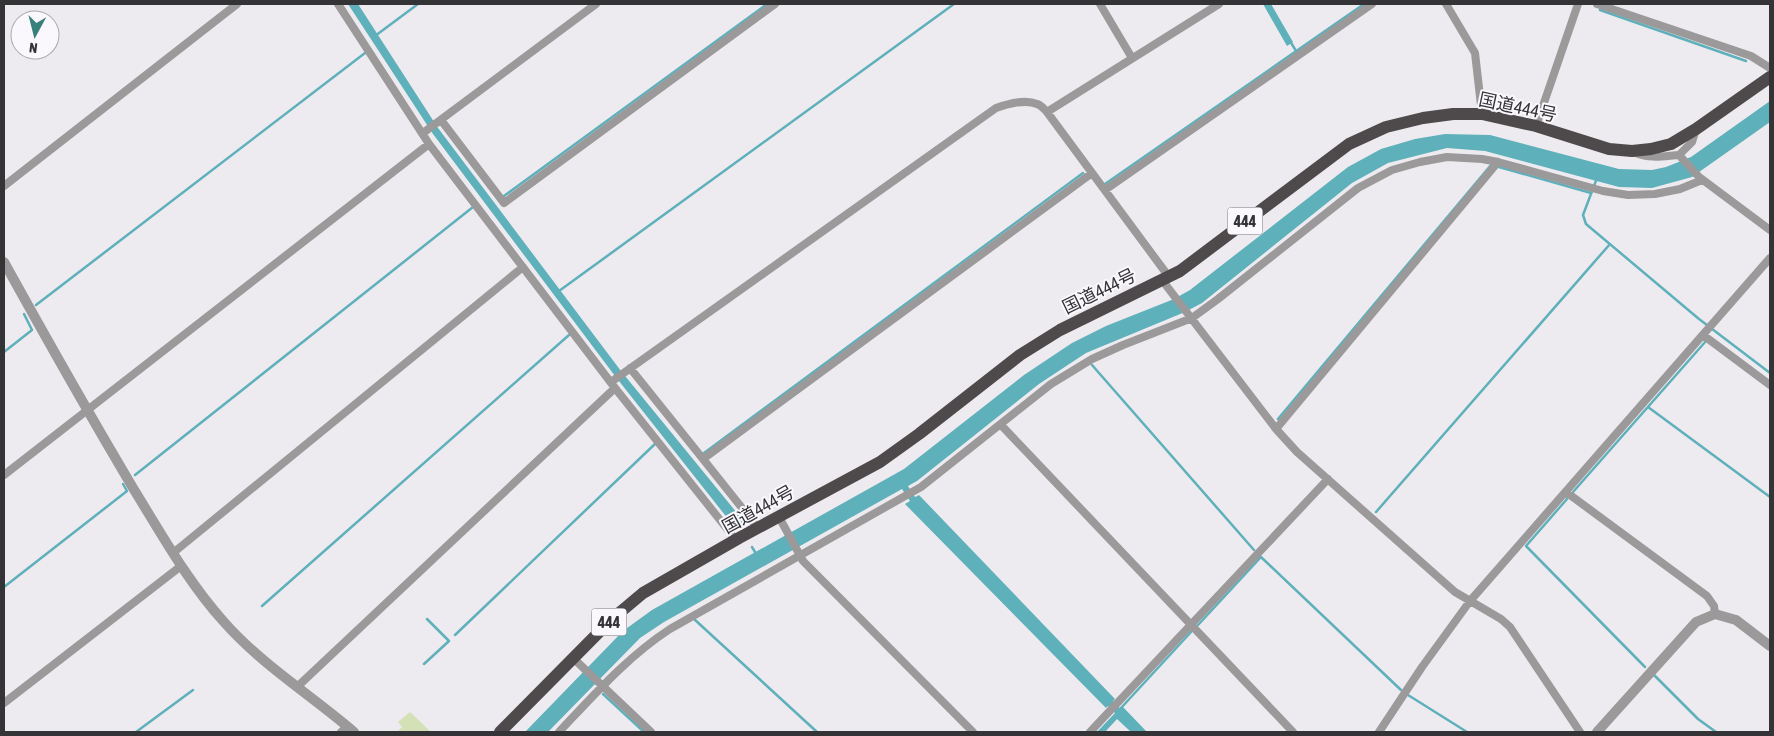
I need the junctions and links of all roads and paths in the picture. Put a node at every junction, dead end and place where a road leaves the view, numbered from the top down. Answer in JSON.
{"nodes":[{"id":1,"x":237,"y":4,"type":"edge"},
{"id":2,"x":338,"y":4,"type":"edge"},
{"id":3,"x":596,"y":4,"type":"edge"},
{"id":4,"x":775,"y":4,"type":"edge"},
{"id":5,"x":1100,"y":4,"type":"edge"},
{"id":6,"x":1219,"y":4,"type":"edge"},
{"id":7,"x":1372,"y":4,"type":"edge"},
{"id":8,"x":1446,"y":4,"type":"edge"},
{"id":9,"x":1578,"y":4,"type":"edge"},
{"id":10,"x":1597,"y":4,"type":"edge"},
{"id":11,"x":1132,"y":58,"type":"junction"},
{"id":12,"x":1770,"y":68,"type":"edge"},
{"id":13,"x":1770,"y":77,"type":"edge"},
{"id":14,"x":1047,"y":112,"type":"junction"},
{"id":15,"x":1482,"y":114,"type":"junction"},
{"id":16,"x":439,"y":121,"type":"junction"},
{"id":17,"x":1536,"y":126,"type":"junction"},
{"id":18,"x":1696,"y":129,"type":"junction"},
{"id":19,"x":425,"y":132,"type":"junction"},
{"id":20,"x":429,"y":144,"type":"junction"},
{"id":21,"x":1632,"y":151,"type":"junction"},
{"id":22,"x":1680,"y":156,"type":"junction"},
{"id":23,"x":1498,"y":162,"type":"junction"},
{"id":24,"x":1092,"y":173,"type":"junction"},
{"id":25,"x":1700,"y":178,"type":"junction"},
{"id":26,"x":4,"y":186,"type":"edge"},
{"id":27,"x":1105,"y":190,"type":"junction"},
{"id":28,"x":1770,"y":230,"type":"edge"},
{"id":29,"x":1770,"y":258,"type":"edge"},
{"id":30,"x":4,"y":262,"type":"edge"},
{"id":31,"x":523,"y":267,"type":"junction"},
{"id":32,"x":1166,"y":278,"type":"junction"},
{"id":33,"x":1191,"y":317,"type":"junction"},
{"id":34,"x":1707,"y":330,"type":"junction"},
{"id":35,"x":628,"y":370,"type":"junction"},
{"id":36,"x":613,"y":383,"type":"junction"},
{"id":37,"x":1770,"y":385,"type":"edge"},
{"id":38,"x":87,"y":411,"type":"junction"},
{"id":39,"x":1001,"y":425,"type":"junction"},
{"id":40,"x":1276,"y":429,"type":"junction"},
{"id":41,"x":703,"y":460,"type":"junction"},
{"id":42,"x":4,"y":475,"type":"edge"},
{"id":43,"x":1328,"y":479,"type":"junction"},
{"id":44,"x":1566,"y":492,"type":"junction"},
{"id":45,"x":779,"y":517,"type":"junction"},
{"id":46,"x":756,"y":529,"type":"junction"},
{"id":47,"x":738,"y":539,"type":"junction"},
{"id":48,"x":172,"y":553,"type":"junction"},
{"id":49,"x":799,"y":554,"type":"junction"},
{"id":50,"x":181,"y":566,"type":"junction"},
{"id":51,"x":1470,"y":601,"type":"junction"},
{"id":52,"x":1715,"y":614,"type":"junction"},
{"id":53,"x":1191,"y":626,"type":"junction"},
{"id":54,"x":1770,"y":646,"type":"edge"},
{"id":55,"x":573,"y":658,"type":"junction"},
{"id":56,"x":601,"y":686,"type":"junction"},
{"id":57,"x":297,"y":687,"type":"junction"},
{"id":58,"x":4,"y":703,"type":"edge"},
{"id":59,"x":348,"y":730,"type":"edge"},
{"id":60,"x":500,"y":732,"type":"edge"},
{"id":61,"x":559,"y":732,"type":"edge"},
{"id":62,"x":651,"y":732,"type":"edge"},
{"id":63,"x":973,"y":732,"type":"edge"},
{"id":64,"x":1090,"y":732,"type":"edge"},
{"id":65,"x":1293,"y":732,"type":"edge"},
{"id":66,"x":1379,"y":732,"type":"edge"},
{"id":67,"x":1580,"y":732,"type":"edge"},
{"id":68,"x":1597,"y":732,"type":"edge"}],
"edges":[{"from":1,"to":26,"type":"street"},
{"from":2,"to":19,"type":"street"},
{"from":3,"to":16,"type":"street"},
{"from":4,"to":16,"type":"street"},
{"from":5,"to":11,"type":"street"},
{"from":6,"to":11,"type":"street"},
{"from":7,"to":27,"type":"street"},
{"from":8,"to":15,"type":"street"},
{"from":9,"to":17,"type":"street"},
{"from":10,"to":12,"type":"street"},
{"from":11,"to":14,"type":"street"},
{"from":13,"to":18,"type":"highway","name":"国道444号","number":"444"},
{"from":14,"to":24,"type":"street"},
{"from":14,"to":35,"type":"street"},
{"from":15,"to":17,"type":"highway","name":"国道444号","number":"444"},
{"from":15,"to":32,"type":"highway","name":"国道444号","number":"444"},
{"from":16,"to":19,"type":"street"},
{"from":17,"to":21,"type":"highway","name":"国道444号","number":"444"},
{"from":18,"to":21,"type":"highway","name":"国道444号","number":"444"},
{"from":18,"to":22,"type":"street"},
{"from":19,"to":20,"type":"street"},
{"from":20,"to":31,"type":"street"},
{"from":20,"to":38,"type":"street"},
{"from":21,"to":22,"type":"street"},
{"from":22,"to":25,"type":"street"},
{"from":23,"to":25,"type":"street"},
{"from":23,"to":33,"type":"street"},
{"from":23,"to":40,"type":"street"},
{"from":24,"to":27,"type":"street"},
{"from":24,"to":41,"type":"street"},
{"from":25,"to":28,"type":"street"},
{"from":27,"to":32,"type":"street"},
{"from":29,"to":34,"type":"street"},
{"from":30,"to":38,"type":"street"},
{"from":31,"to":36,"type":"street"},
{"from":31,"to":48,"type":"street"},
{"from":32,"to":33,"type":"street"},
{"from":32,"to":45,"type":"highway","name":"国道444号","number":"444"},
{"from":33,"to":39,"type":"street"},
{"from":33,"to":40,"type":"street"},
{"from":34,"to":37,"type":"street"},
{"from":34,"to":44,"type":"street"},
{"from":35,"to":36,"type":"street"},
{"from":35,"to":41,"type":"street"},
{"from":36,"to":47,"type":"street"},
{"from":36,"to":57,"type":"street"},
{"from":38,"to":42,"type":"street"},
{"from":38,"to":48,"type":"street"},
{"from":39,"to":49,"type":"street"},
{"from":39,"to":53,"type":"street"},
{"from":40,"to":43,"type":"street"},
{"from":41,"to":46,"type":"street"},
{"from":43,"to":51,"type":"street"},
{"from":43,"to":53,"type":"street"},
{"from":44,"to":51,"type":"street"},
{"from":44,"to":52,"type":"street"},
{"from":45,"to":46,"type":"highway","name":"国道444号","number":"444"},
{"from":45,"to":49,"type":"street"},
{"from":46,"to":47,"type":"highway","name":"国道444号","number":"444"},
{"from":47,"to":55,"type":"highway","name":"国道444号","number":"444"},
{"from":48,"to":50,"type":"street"},
{"from":49,"to":56,"type":"street"},
{"from":49,"to":63,"type":"street"},
{"from":50,"to":57,"type":"street"},
{"from":50,"to":58,"type":"street"},
{"from":51,"to":66,"type":"street"},
{"from":51,"to":67,"type":"street"},
{"from":52,"to":54,"type":"street"},
{"from":52,"to":68,"type":"street"},
{"from":53,"to":64,"type":"street"},
{"from":53,"to":65,"type":"street"},
{"from":55,"to":56,"type":"street"},
{"from":55,"to":60,"type":"highway","name":"国道444号","number":"444"},
{"from":56,"to":61,"type":"street"},
{"from":56,"to":62,"type":"street"},
{"from":57,"to":59,"type":"street"}]}
